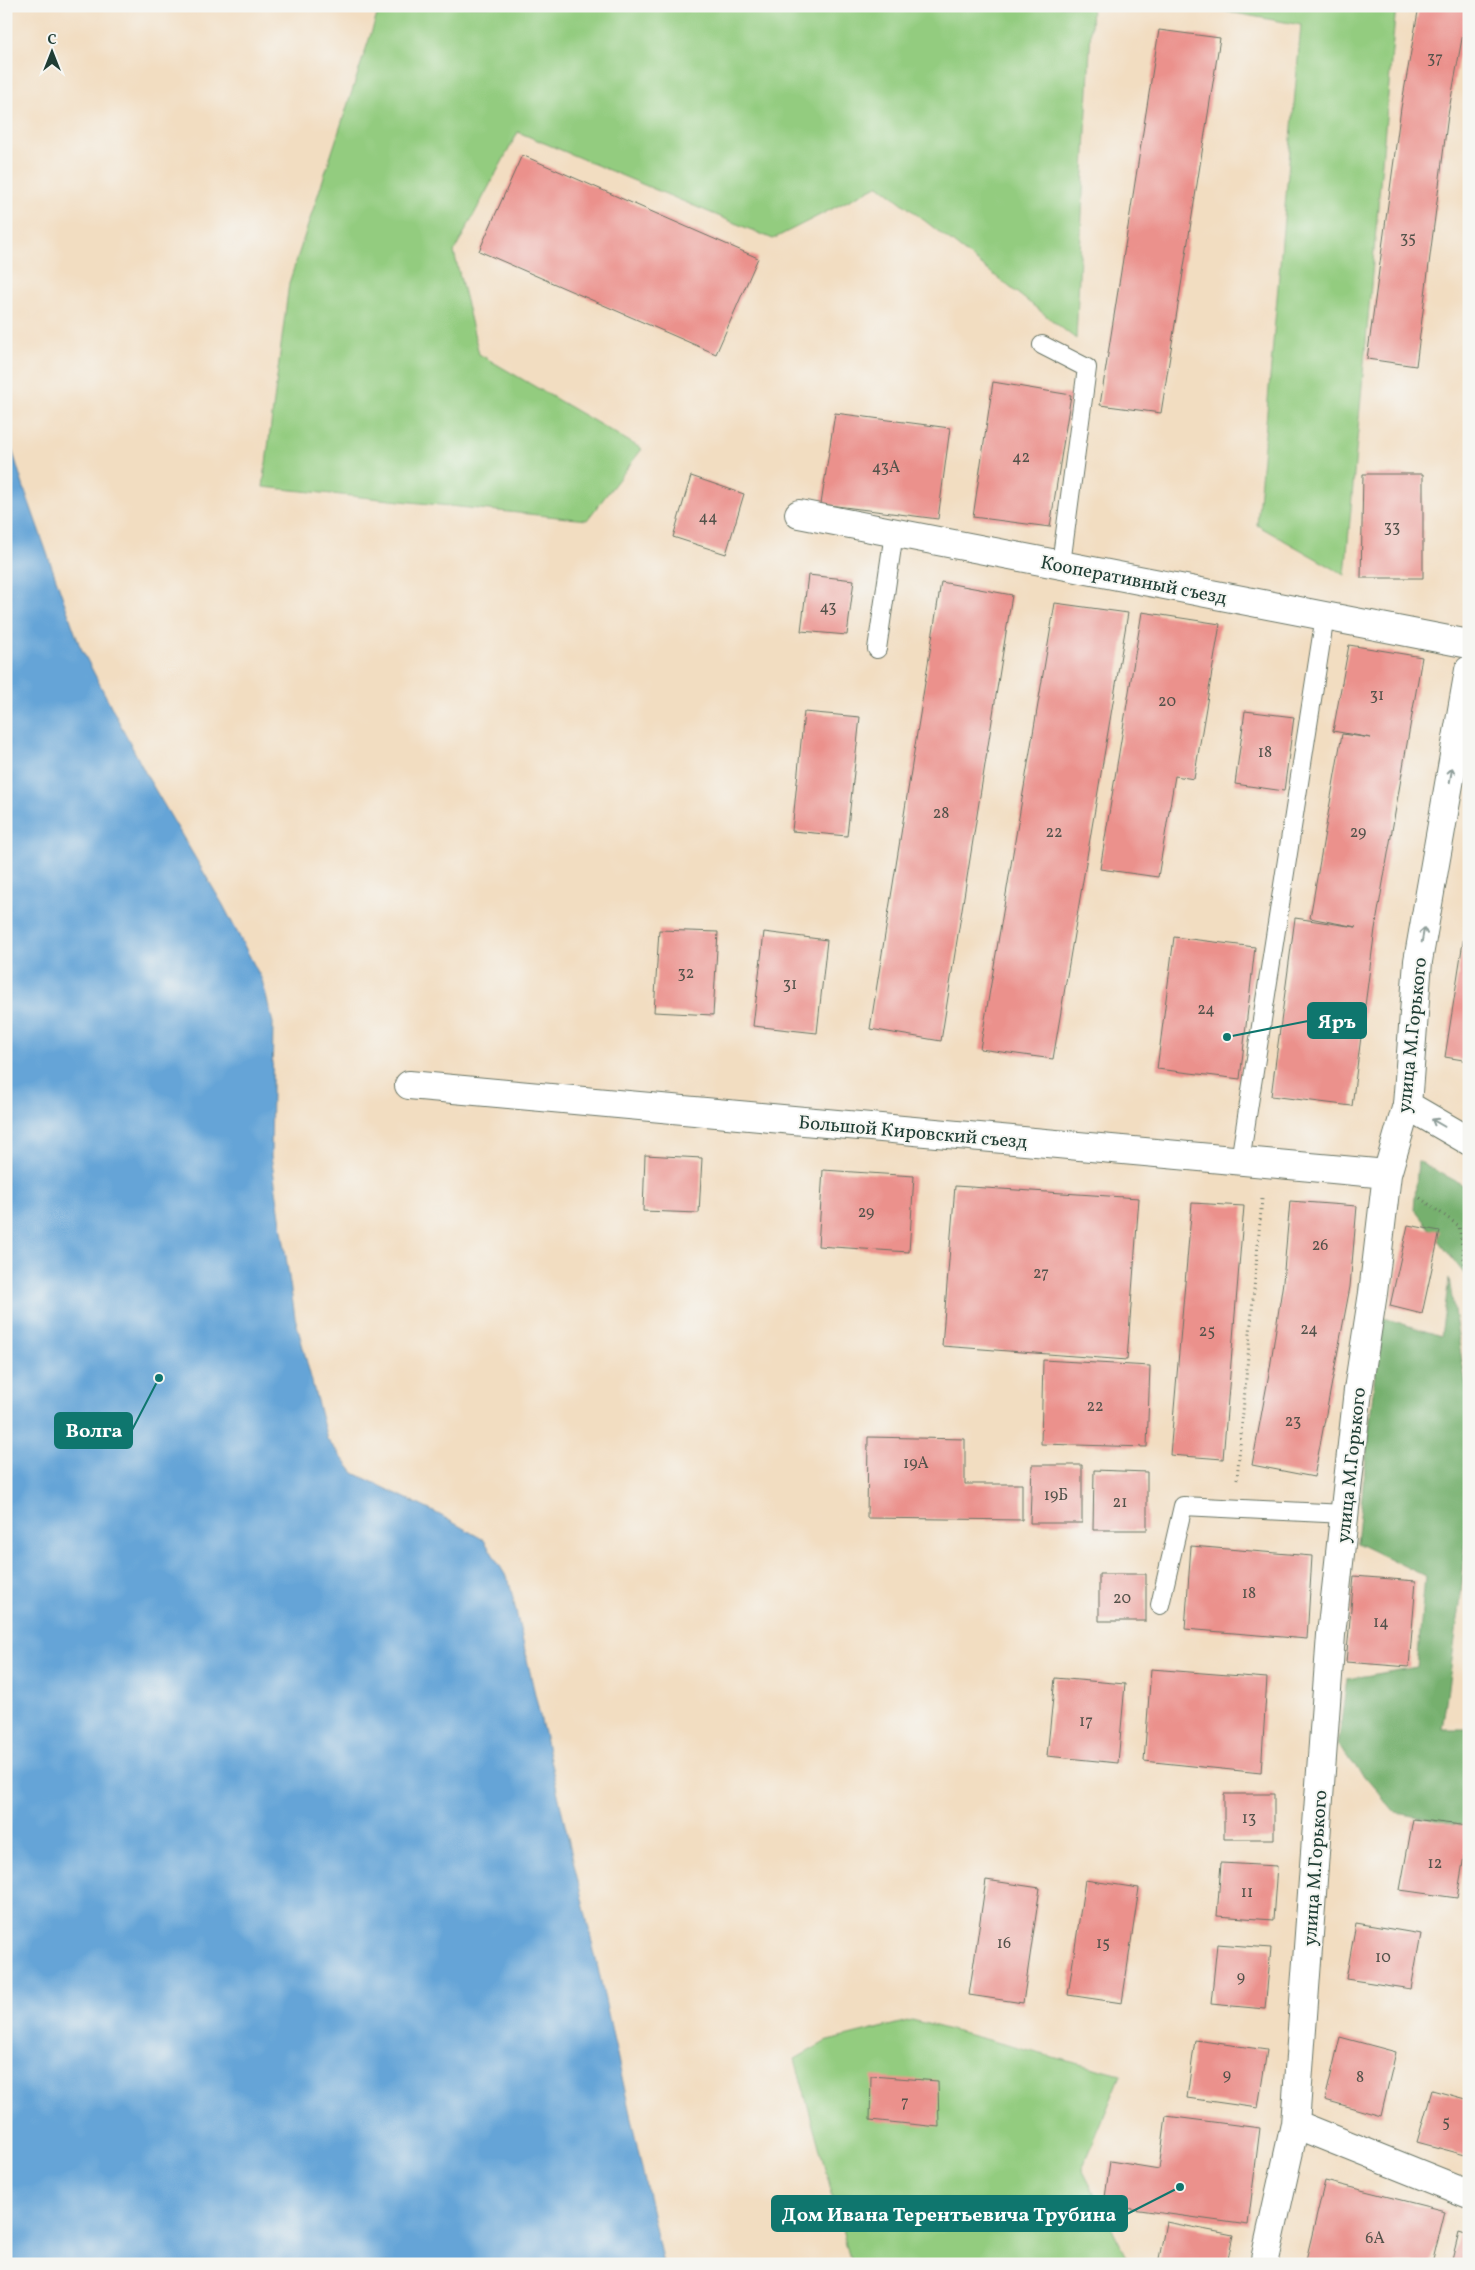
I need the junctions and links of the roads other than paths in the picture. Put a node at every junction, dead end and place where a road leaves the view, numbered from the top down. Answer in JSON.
{"nodes":[{"id":1,"x":1042,"y":344,"type":"dead end"},
{"id":2,"x":799,"y":514,"type":"dead end"},
{"id":3,"x":894,"y":532,"type":"junction"},
{"id":4,"x":1061,"y":564,"type":"junction"},
{"id":5,"x":1325,"y":616,"type":"junction"},
{"id":6,"x":1469,"y":644,"type":"edge"},
{"id":7,"x":877,"y":650,"type":"dead end"},
{"id":8,"x":1469,"y":670,"type":"edge"},
{"id":9,"x":409,"y":1085,"type":"dead end"},
{"id":10,"x":1406,"y":1105,"type":"junction"},
{"id":11,"x":1469,"y":1141,"type":"edge"},
{"id":12,"x":1253,"y":1162,"type":"junction"},
{"id":13,"x":1387,"y":1174,"type":"junction"},
{"id":14,"x":1345,"y":1514,"type":"junction"},
{"id":15,"x":1160,"y":1605,"type":"dead end"},
{"id":16,"x":1294,"y":2124,"type":"junction"},
{"id":17,"x":1469,"y":2194,"type":"edge"},
{"id":18,"x":1264,"y":2264,"type":"edge"}],
"edges":[{"from":1,"to":4,"type":"lane"},
{"from":2,"to":3,"type":"street","name":"Кооперативный съезд"},
{"from":3,"to":4,"type":"street","name":"Кооперативный съезд"},
{"from":3,"to":7,"type":"lane"},
{"from":4,"to":5,"type":"street","name":"Кооперативный съезд"},
{"from":5,"to":6,"type":"street","name":"Кооперативный съезд"},
{"from":5,"to":12,"type":"lane"},
{"from":10,"to":8,"type":"street","name":"улица М.Горького","one_way":true},
{"from":9,"to":12,"type":"street","name":"Большой Кировский съезд"},
{"from":11,"to":10,"type":"street","one_way":true},
{"from":10,"to":13,"type":"street","name":"улица М.Горького"},
{"from":12,"to":13,"type":"street","name":"Большой Кировский съезд"},
{"from":13,"to":14,"type":"street","name":"улица М.Горького"},
{"from":14,"to":15,"type":"lane"},
{"from":14,"to":16,"type":"street","name":"улица М.Горького"},
{"from":16,"to":17,"type":"street"},
{"from":16,"to":18,"type":"street","name":"улица М.Горького"}]}
